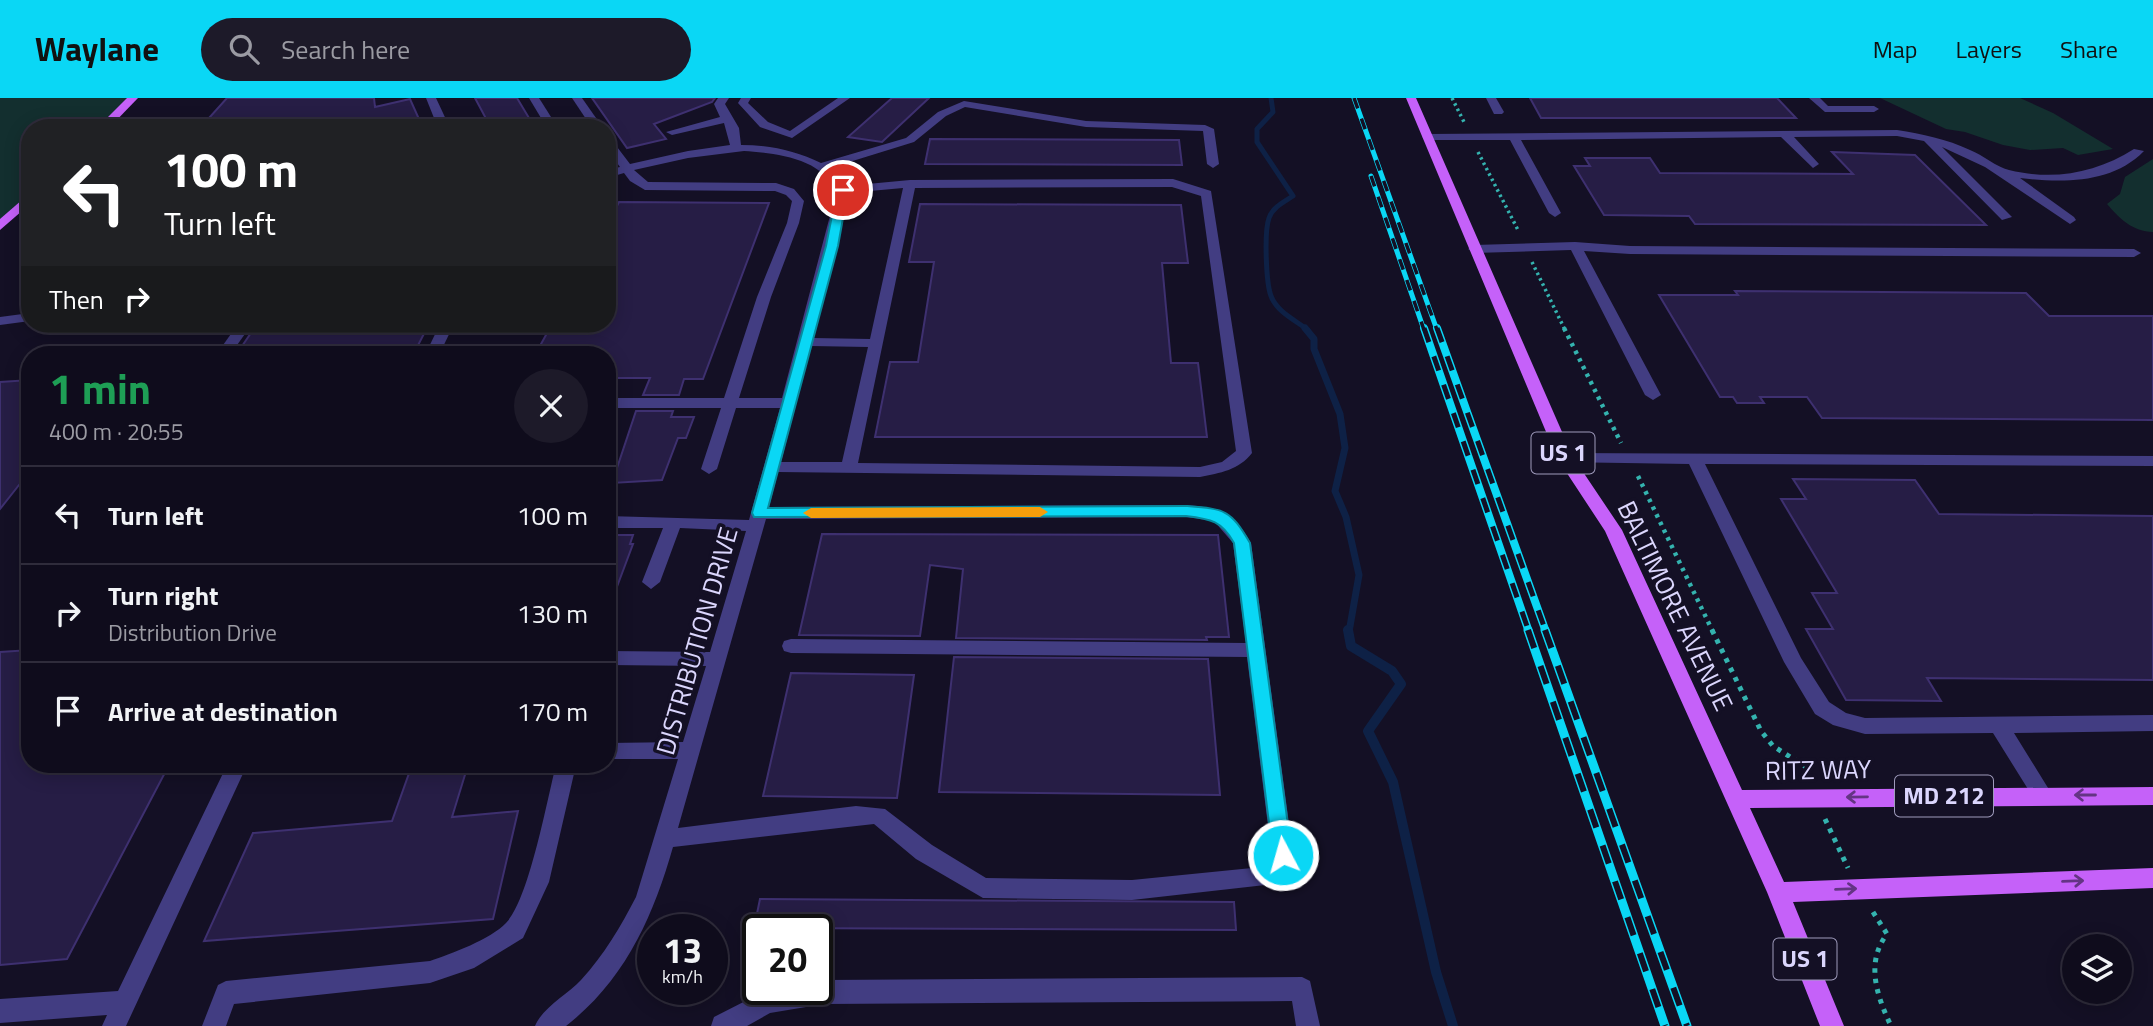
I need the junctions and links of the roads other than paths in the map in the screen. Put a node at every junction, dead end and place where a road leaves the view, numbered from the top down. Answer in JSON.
{"nodes":[{"id":1,"x":133,"y":98,"type":"edge"},
{"id":2,"x":431,"y":98,"type":"edge"},
{"id":3,"x":534,"y":98,"type":"edge"},
{"id":4,"x":577,"y":98,"type":"edge"},
{"id":5,"x":724,"y":98,"type":"edge"},
{"id":6,"x":746,"y":98,"type":"edge"},
{"id":7,"x":845,"y":98,"type":"edge"},
{"id":8,"x":1411,"y":98,"type":"edge"},
{"id":9,"x":1492,"y":98,"type":"edge"},
{"id":10,"x":1814,"y":98,"type":"edge"},
{"id":11,"x":1848,"y":98,"type":"edge"},
{"id":12,"x":1499,"y":112,"type":"dead end"},
{"id":13,"x":112,"y":119,"type":"edge"},
{"id":14,"x":440,"y":119,"type":"edge"},
{"id":15,"x":547,"y":119,"type":"edge"},
{"id":16,"x":592,"y":119,"type":"edge"},
{"id":17,"x":727,"y":119,"type":"junction"},
{"id":18,"x":672,"y":132,"type":"dead end"},
{"id":19,"x":1784,"y":134,"type":"junction"},
{"id":20,"x":792,"y":135,"type":"junction"},
{"id":21,"x":1513,"y":135,"type":"junction"},
{"id":22,"x":1925,"y":136,"type":"junction"},
{"id":23,"x":1429,"y":137,"type":"junction"},
{"id":24,"x":736,"y":149,"type":"junction"},
{"id":25,"x":2138,"y":151,"type":"dead end"},
{"id":26,"x":788,"y":153,"type":"junction"},
{"id":27,"x":1213,"y":164,"type":"dead end"},
{"id":28,"x":1814,"y":164,"type":"dead end"},
{"id":29,"x":821,"y":167,"type":"junction"},
{"id":30,"x":616,"y":172,"type":"edge"},
{"id":31,"x":2005,"y":173,"type":"junction"},
{"id":32,"x":911,"y":184,"type":"junction"},
{"id":33,"x":843,"y":190,"type":"junction"},
{"id":34,"x":21,"y":206,"type":"edge"},
{"id":35,"x":1555,"y":214,"type":"dead end"},
{"id":36,"x":2006,"y":217,"type":"dead end"},
{"id":37,"x":2070,"y":220,"type":"dead end"},
{"id":38,"x":0,"y":226,"type":"edge"},
{"id":39,"x":1575,"y":246,"type":"junction"},
{"id":40,"x":1474,"y":249,"type":"junction"},
{"id":41,"x":2134,"y":253,"type":"dead end"},
{"id":42,"x":21,"y":318,"type":"edge"},
{"id":43,"x":0,"y":321,"type":"edge"},
{"id":44,"x":805,"y":342,"type":"junction"},
{"id":45,"x":876,"y":343,"type":"junction"},
{"id":46,"x":1653,"y":396,"type":"dead end"},
{"id":47,"x":616,"y":403,"type":"edge"},
{"id":48,"x":788,"y":403,"type":"junction"},
{"id":49,"x":729,"y":404,"type":"junction"},
{"id":50,"x":1565,"y":458,"type":"junction"},
{"id":51,"x":1694,"y":458,"type":"junction"},
{"id":52,"x":2153,"y":461,"type":"edge"},
{"id":53,"x":771,"y":467,"type":"junction"},
{"id":54,"x":849,"y":467,"type":"junction"},
{"id":55,"x":709,"y":469,"type":"dead end"},
{"id":56,"x":757,"y":520,"type":"junction"},
{"id":57,"x":616,"y":522,"type":"edge"},
{"id":58,"x":674,"y":522,"type":"junction"},
{"id":59,"x":651,"y":582,"type":"dead end"},
{"id":60,"x":791,"y":646,"type":"dead end"},
{"id":61,"x":1256,"y":650,"type":"junction"},
{"id":62,"x":616,"y":658,"type":"edge"},
{"id":63,"x":717,"y":659,"type":"junction"},
{"id":64,"x":2153,"y":723,"type":"edge"},
{"id":65,"x":1999,"y":724,"type":"junction"},
{"id":66,"x":690,"y":750,"type":"junction"},
{"id":67,"x":616,"y":751,"type":"edge"},
{"id":68,"x":233,"y":773,"type":"edge"},
{"id":69,"x":564,"y":773,"type":"edge"},
{"id":70,"x":2043,"y":796,"type":"junction"},
{"id":71,"x":2153,"y":796,"type":"edge"},
{"id":72,"x":1735,"y":799,"type":"junction"},
{"id":73,"x":664,"y":839,"type":"junction"},
{"id":74,"x":2153,"y":878,"type":"edge"},
{"id":75,"x":1777,"y":892,"type":"junction"},
{"id":76,"x":125,"y":1002,"type":"junction"},
{"id":77,"x":0,"y":1011,"type":"edge"},
{"id":78,"x":114,"y":1026,"type":"edge"},
{"id":79,"x":214,"y":1026,"type":"edge"},
{"id":80,"x":547,"y":1026,"type":"edge"},
{"id":81,"x":723,"y":1026,"type":"edge"},
{"id":82,"x":1308,"y":1026,"type":"edge"},
{"id":83,"x":1832,"y":1026,"type":"edge"}],
"edges":[{"from":1,"to":13,"type":"main road"},
{"from":2,"to":14,"type":"street"},
{"from":3,"to":15,"type":"street"},
{"from":4,"to":16,"type":"street"},
{"from":5,"to":17,"type":"street"},
{"from":6,"to":20,"type":"street"},
{"from":7,"to":20,"type":"street"},
{"from":8,"to":23,"type":"main road","name":"BALTIMORE AVENUE","number":"US 1"},
{"from":9,"to":12,"type":"street"},
{"from":10,"to":11,"type":"street"},
{"from":17,"to":18,"type":"street"},
{"from":17,"to":24,"type":"street"},
{"from":19,"to":21,"type":"street"},
{"from":19,"to":22,"type":"street"},
{"from":19,"to":28,"type":"street"},
{"from":20,"to":26,"type":"street"},
{"from":21,"to":23,"type":"street"},
{"from":21,"to":35,"type":"street"},
{"from":22,"to":31,"type":"street"},
{"from":22,"to":36,"type":"street"},
{"from":23,"to":40,"type":"main road","name":"BALTIMORE AVENUE","number":"US 1"},
{"from":24,"to":26,"type":"street"},
{"from":24,"to":30,"type":"street"},
{"from":25,"to":31,"type":"street"},
{"from":26,"to":29,"type":"street"},
{"from":27,"to":29,"type":"street"},
{"from":29,"to":33,"type":"street"},
{"from":30,"to":49,"type":"street"},
{"from":31,"to":37,"type":"street"},
{"from":32,"to":33,"type":"street"},
{"from":32,"to":45,"type":"street"},
{"from":32,"to":54,"type":"street"},
{"from":33,"to":44,"type":"street","name":"DISTRIBUTION DRIVE"},
{"from":34,"to":38,"type":"main road"},
{"from":39,"to":40,"type":"street"},
{"from":39,"to":41,"type":"street"},
{"from":39,"to":46,"type":"street"},
{"from":40,"to":50,"type":"main road","name":"BALTIMORE AVENUE","number":"US 1"},
{"from":42,"to":43,"type":"street"},
{"from":44,"to":45,"type":"street"},
{"from":44,"to":48,"type":"street","name":"DISTRIBUTION DRIVE"},
{"from":45,"to":54,"type":"street"},
{"from":47,"to":49,"type":"street"},
{"from":48,"to":49,"type":"street"},
{"from":48,"to":53,"type":"street","name":"DISTRIBUTION DRIVE"},
{"from":49,"to":55,"type":"street"},
{"from":50,"to":51,"type":"street"},
{"from":50,"to":72,"type":"main road","name":"BALTIMORE AVENUE","number":"US 1"},
{"from":51,"to":52,"type":"street"},
{"from":51,"to":65,"type":"street"},
{"from":53,"to":54,"type":"street"},
{"from":53,"to":56,"type":"street","name":"DISTRIBUTION DRIVE"},
{"from":56,"to":58,"type":"street"},
{"from":56,"to":61,"type":"street"},
{"from":56,"to":63,"type":"street","name":"DISTRIBUTION DRIVE"},
{"from":57,"to":58,"type":"street"},
{"from":58,"to":59,"type":"street"},
{"from":60,"to":61,"type":"street"},
{"from":61,"to":73,"type":"street"},
{"from":62,"to":63,"type":"street"},
{"from":63,"to":66,"type":"street","name":"DISTRIBUTION DRIVE"},
{"from":64,"to":65,"type":"street"},
{"from":65,"to":70,"type":"street"},
{"from":66,"to":67,"type":"street"},
{"from":66,"to":73,"type":"street","name":"DISTRIBUTION DRIVE"},
{"from":68,"to":76,"type":"street"},
{"from":69,"to":79,"type":"street"},
{"from":71,"to":70,"type":"main road","name":"RITZ WAY","number":"MD 212","one_way":true},
{"from":70,"to":72,"type":"main road","name":"RITZ WAY","number":"MD 212","one_way":true},
{"from":72,"to":75,"type":"main road","name":"BALTIMORE AVENUE","number":"US 1"},
{"from":73,"to":80,"type":"street","name":"DISTRIBUTION DRIVE"},
{"from":75,"to":74,"type":"main road","one_way":true},
{"from":75,"to":83,"type":"main road","name":"BALTIMORE AVENUE","number":"US 1"},
{"from":76,"to":77,"type":"street"},
{"from":76,"to":78,"type":"street"},
{"from":81,"to":82,"type":"street"}]}
